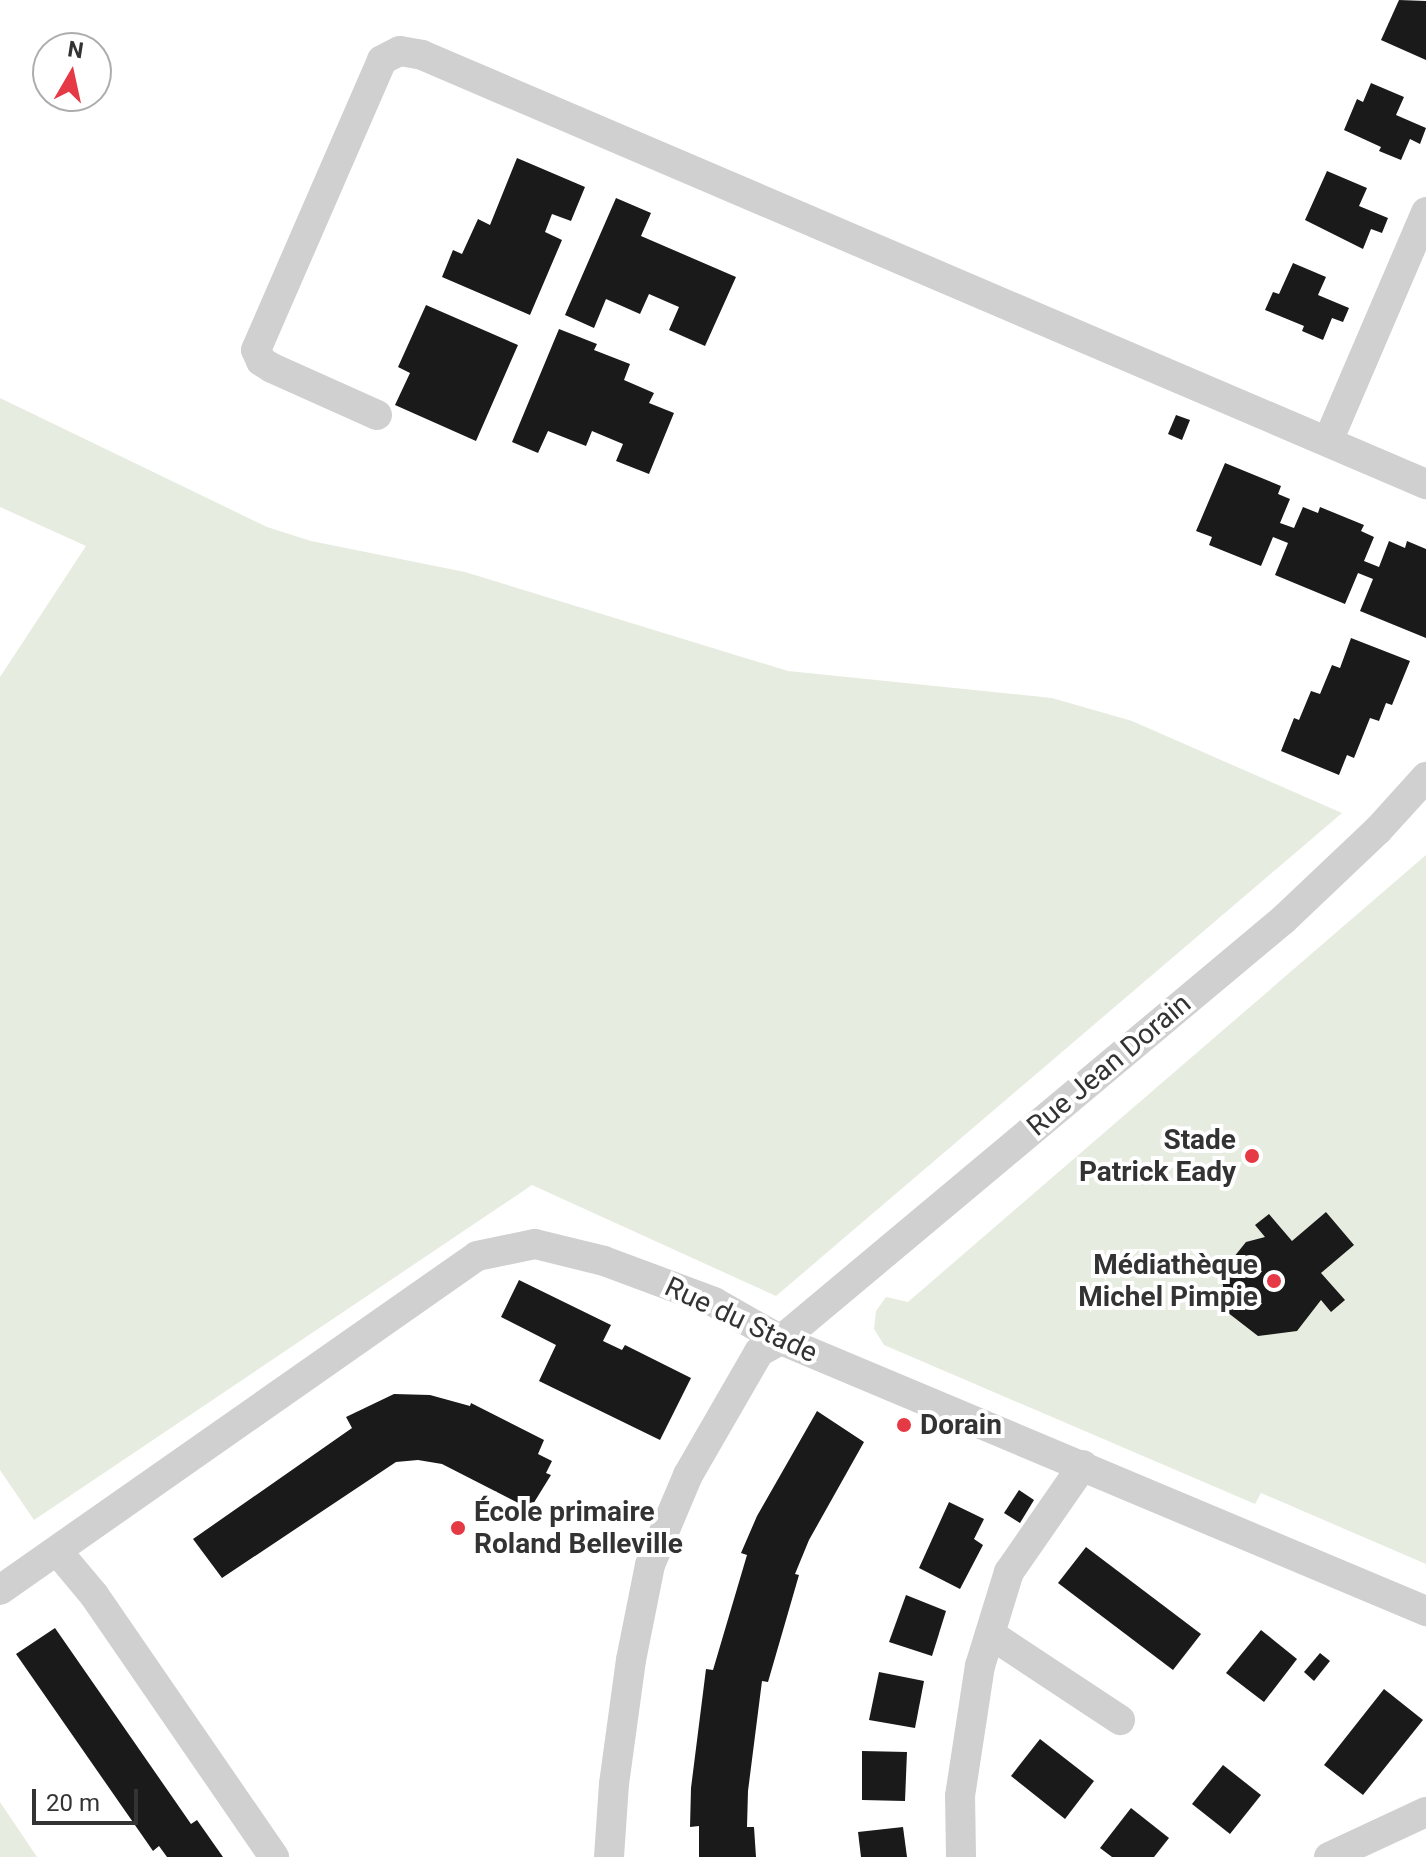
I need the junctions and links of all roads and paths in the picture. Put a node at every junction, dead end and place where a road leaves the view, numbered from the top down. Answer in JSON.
{"nodes":[{"id":1,"x":1426,"y":212,"type":"edge"},
{"id":2,"x":377,"y":415,"type":"dead end"},
{"id":3,"x":1328,"y":441,"type":"junction"},
{"id":4,"x":1426,"y":484,"type":"edge"},
{"id":5,"x":1426,"y":777,"type":"edge"},
{"id":6,"x":781,"y":1340,"type":"junction"},
{"id":7,"x":1083,"y":1465,"type":"junction"},
{"id":8,"x":58,"y":1552,"type":"junction"},
{"id":9,"x":0,"y":1590,"type":"edge"},
{"id":10,"x":1426,"y":1611,"type":"edge"},
{"id":11,"x":990,"y":1634,"type":"junction"},
{"id":12,"x":1120,"y":1720,"type":"dead end"},
{"id":13,"x":1426,"y":1812,"type":"edge"},
{"id":14,"x":274,"y":1857,"type":"edge"},
{"id":15,"x":609,"y":1857,"type":"edge"},
{"id":16,"x":961,"y":1857,"type":"edge"},
{"id":17,"x":1329,"y":1857,"type":"edge"}],
"edges":[{"from":1,"to":3,"type":"street"},
{"from":2,"to":3,"type":"street"},
{"from":3,"to":4,"type":"street"},
{"from":5,"to":6,"type":"street","name":"Rue Jean Dorain"},
{"from":6,"to":7,"type":"street","name":"Rue du Stade"},
{"from":6,"to":8,"type":"street","name":"Rue du Stade"},
{"from":6,"to":15,"type":"street","name":"Rue Jean Dorain"},
{"from":7,"to":10,"type":"street","name":"Rue du Stade"},
{"from":7,"to":11,"type":"street"},
{"from":8,"to":9,"type":"street","name":"Rue du Stade"},
{"from":8,"to":14,"type":"street"},
{"from":11,"to":12,"type":"street"},
{"from":11,"to":16,"type":"street"},
{"from":13,"to":17,"type":"street"}]}
